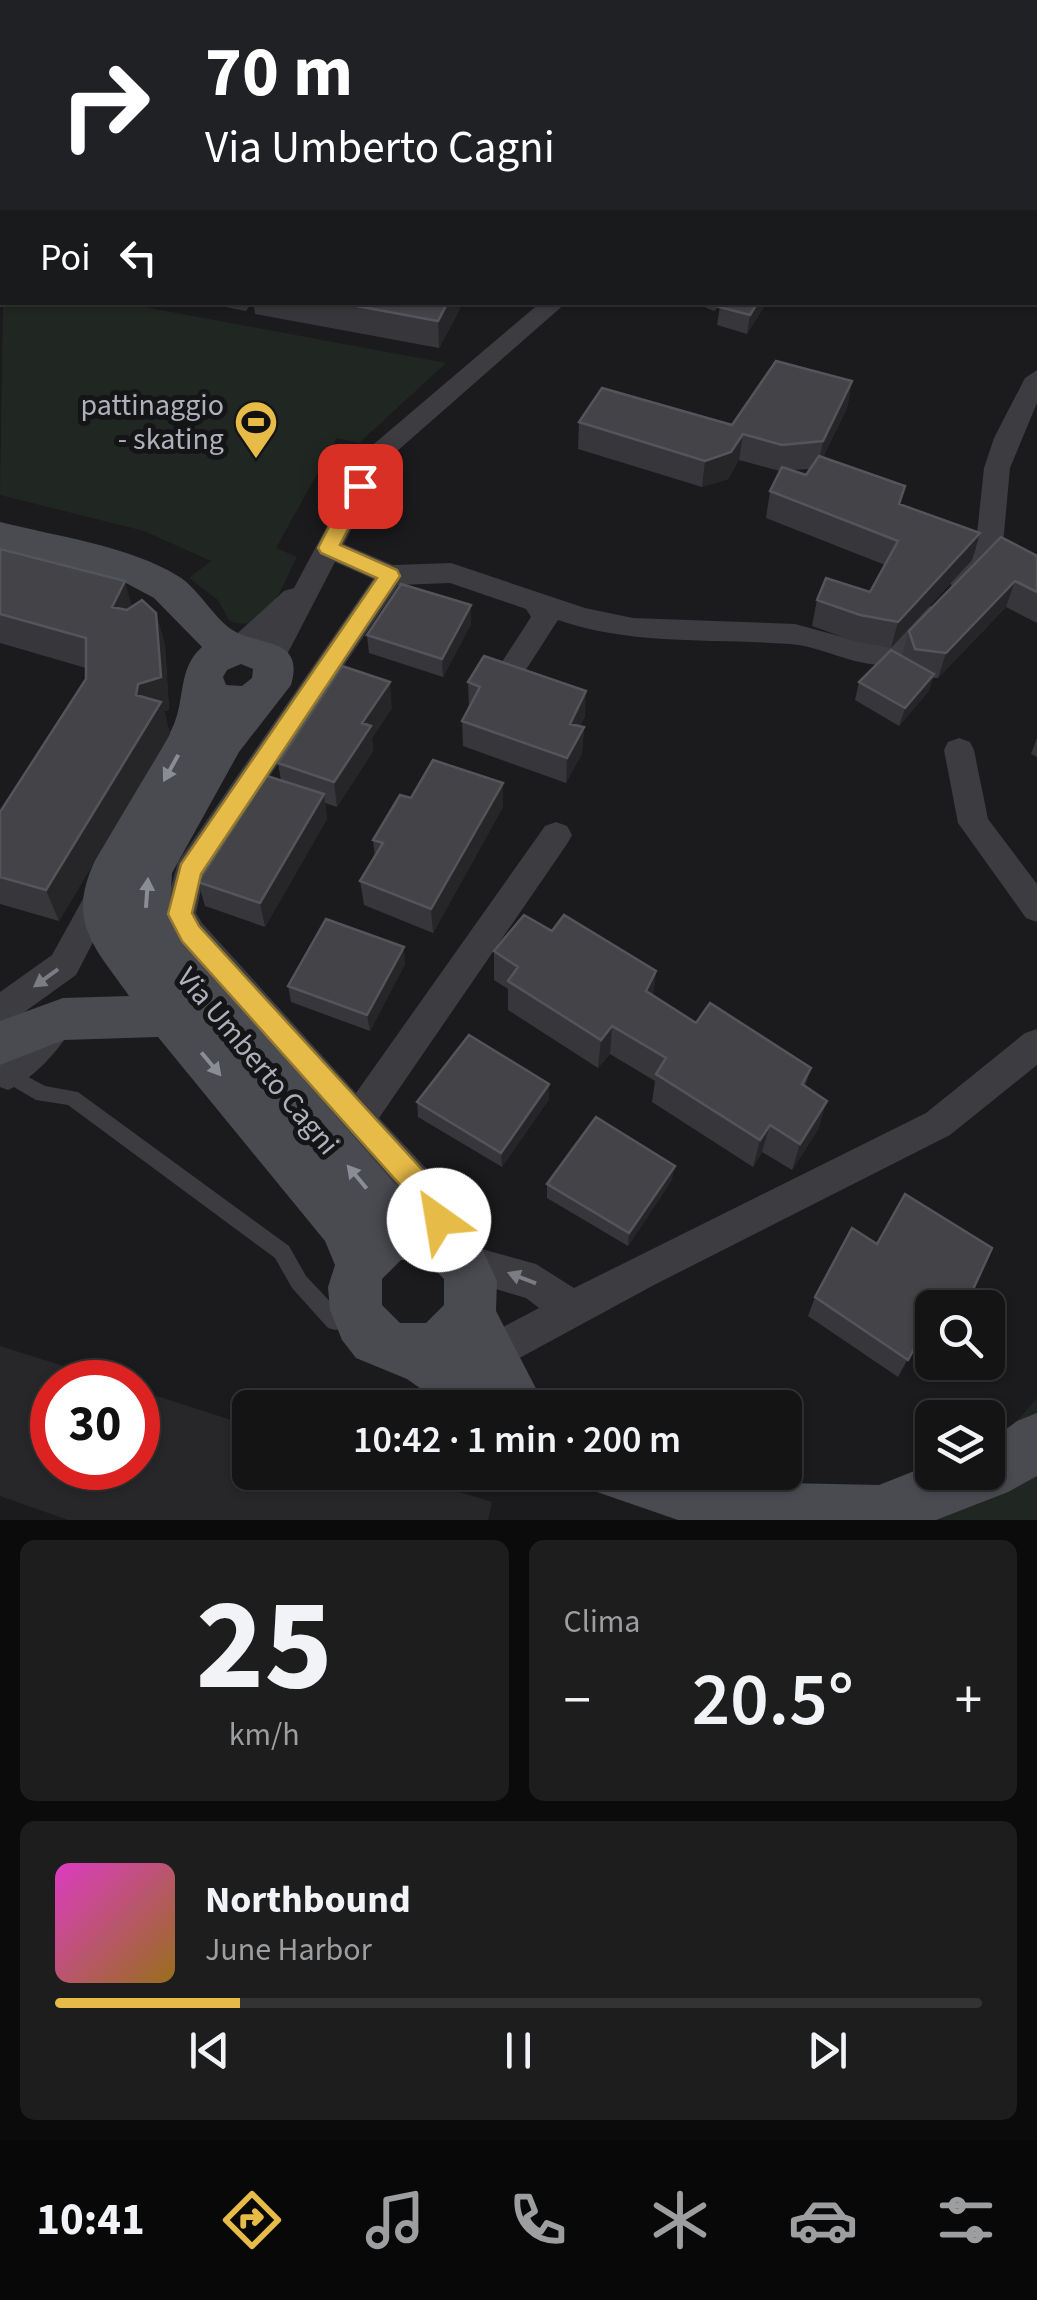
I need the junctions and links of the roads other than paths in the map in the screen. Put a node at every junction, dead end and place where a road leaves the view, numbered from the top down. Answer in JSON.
{"nodes":[{"id":1,"x":553,"y":305,"type":"edge"},
{"id":2,"x":1037,"y":378,"type":"edge"},
{"id":3,"x":0,"y":535,"type":"edge"},
{"id":4,"x":328,"y":548,"type":"junction"},
{"id":5,"x":390,"y":576,"type":"junction"},
{"id":6,"x":535,"y":602,"type":"junction"},
{"id":7,"x":234,"y":667,"type":"junction"},
{"id":8,"x":510,"y":671,"type":"edge"},
{"id":9,"x":959,"y":750,"type":"dead end"},
{"id":10,"x":556,"y":835,"type":"dead end"},
{"id":11,"x":113,"y":872,"type":"junction"},
{"id":12,"x":1037,"y":908,"type":"edge"},
{"id":13,"x":0,"y":1011,"type":"edge"},
{"id":14,"x":170,"y":1016,"type":"junction"},
{"id":15,"x":1037,"y":1044,"type":"edge"},
{"id":16,"x":2,"y":1062,"type":"edge"},
{"id":17,"x":358,"y":1120,"type":"junction"},
{"id":18,"x":361,"y":1264,"type":"junction"},
{"id":19,"x":461,"y":1282,"type":"junction"},
{"id":20,"x":572,"y":1310,"type":"junction"},
{"id":21,"x":357,"y":1317,"type":"junction"},
{"id":22,"x":416,"y":1352,"type":"junction"},
{"id":23,"x":471,"y":1390,"type":"edge"},
{"id":24,"x":510,"y":1390,"type":"edge"},
{"id":25,"x":1037,"y":1441,"type":"edge"},
{"id":26,"x":1005,"y":1464,"type":"edge"},
{"id":27,"x":673,"y":1490,"type":"edge"},
{"id":28,"x":941,"y":1490,"type":"edge"}],
"edges":[{"from":1,"to":4,"type":"street"},
{"from":2,"to":6,"type":"street"},
{"from":3,"to":7,"type":"street"},
{"from":4,"to":5,"type":"street"},
{"from":4,"to":7,"type":"street"},
{"from":5,"to":6,"type":"street"},
{"from":5,"to":17,"type":"street","name":"Via Umberto Cagni"},
{"from":6,"to":8,"type":"street"},
{"from":7,"to":11,"type":"street","name":"Via Umberto Cagni","one_way":true},
{"from":19,"to":7,"type":"street","name":"Via Umberto Cagni","one_way":true},
{"from":9,"to":12,"type":"street"},
{"from":10,"to":17,"type":"street","name":"Via Umberto Cagni"},
{"from":11,"to":13,"type":"street","one_way":true},
{"from":11,"to":14,"type":"street","name":"Via Umberto Cagni"},
{"from":14,"to":16,"type":"street"},
{"from":14,"to":18,"type":"street","name":"Via Umberto Cagni","one_way":true},
{"from":15,"to":20,"type":"street"},
{"from":16,"to":21,"type":"lane"},
{"from":17,"to":19,"type":"street","name":"Via Umberto Cagni"},
{"from":18,"to":19,"type":"street"},
{"from":18,"to":21,"type":"street"},
{"from":19,"to":20,"type":"street"},
{"from":20,"to":19,"type":"street","one_way":true},
{"from":19,"to":22,"type":"street"},
{"from":19,"to":24,"type":"street"},
{"from":21,"to":22,"type":"street"},
{"from":22,"to":23,"type":"street"},
{"from":25,"to":26,"type":"street"},
{"from":27,"to":28,"type":"street"}]}
